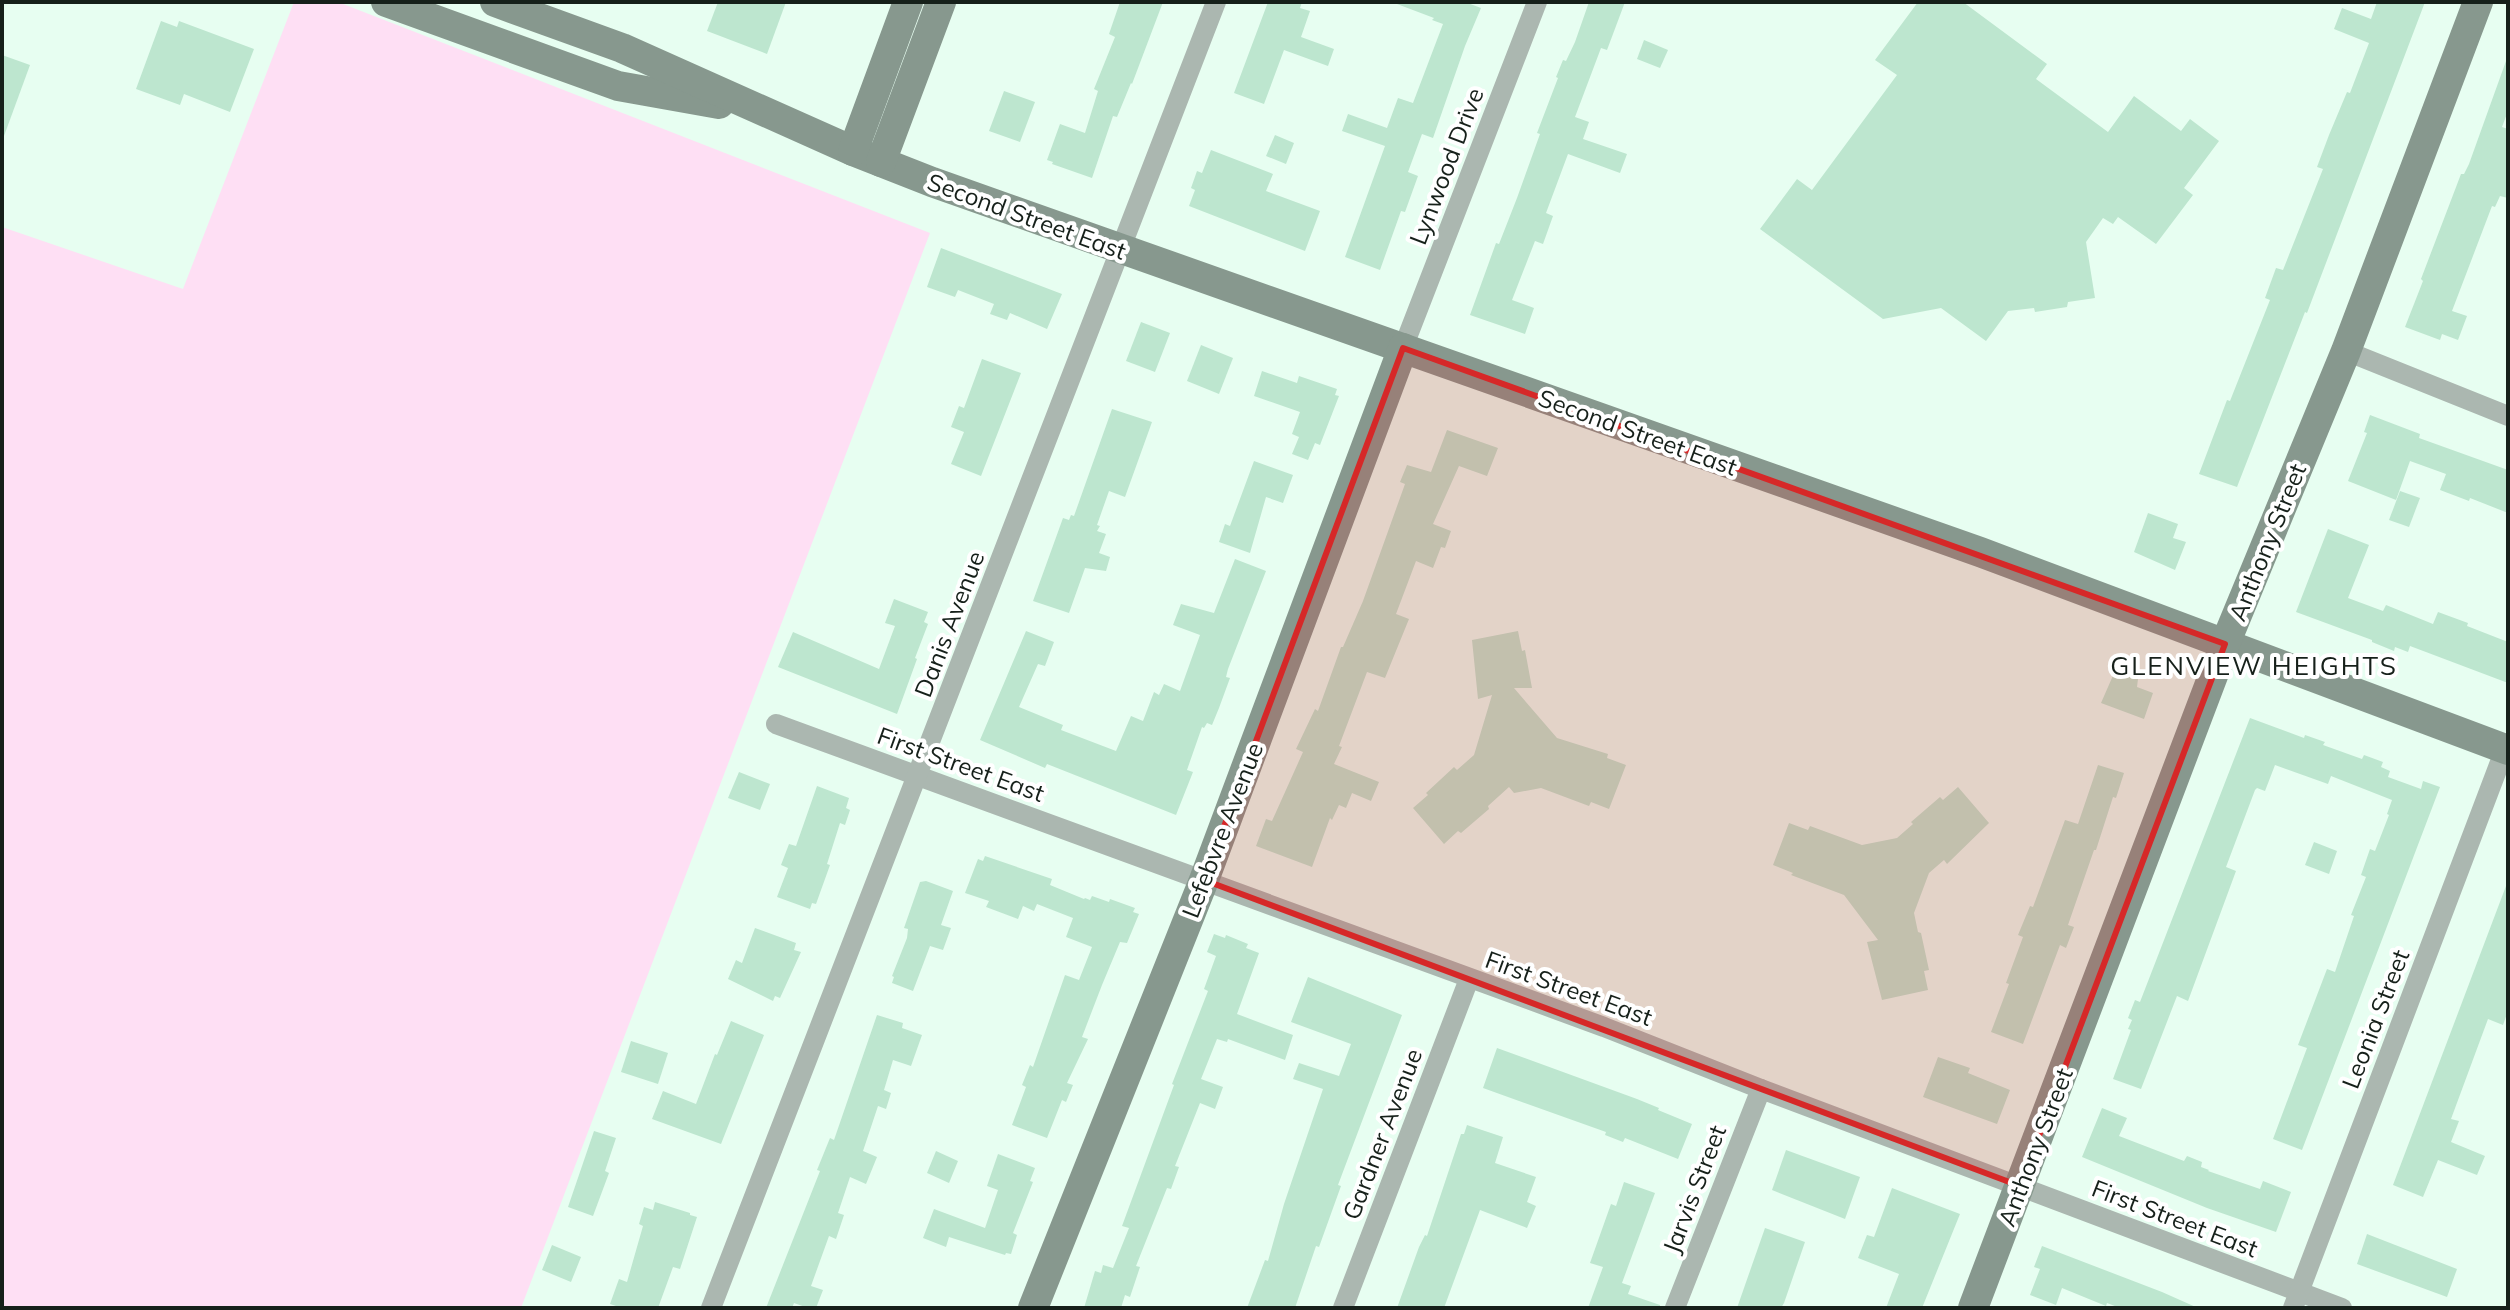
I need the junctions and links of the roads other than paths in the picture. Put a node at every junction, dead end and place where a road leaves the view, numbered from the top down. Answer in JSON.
{"nodes":[{"id":1,"x":386,"y":2,"type":"edge"},
{"id":2,"x":495,"y":2,"type":"edge"},
{"id":3,"x":908,"y":2,"type":"edge"},
{"id":4,"x":941,"y":2,"type":"edge"},
{"id":5,"x":1216,"y":2,"type":"edge"},
{"id":6,"x":1537,"y":2,"type":"edge"},
{"id":7,"x":2478,"y":2,"type":"edge"},
{"id":8,"x":768,"y":113,"type":"junction"},
{"id":9,"x":867,"y":157,"type":"junction"},
{"id":10,"x":1121,"y":250,"type":"junction"},
{"id":11,"x":1403,"y":348,"type":"junction"},
{"id":12,"x":2346,"y":351,"type":"junction"},
{"id":13,"x":2508,"y":416,"type":"edge"},
{"id":14,"x":2225,"y":644,"type":"junction"},
{"id":15,"x":776,"y":724,"type":"dead end"},
{"id":16,"x":2506,"y":750,"type":"edge"},
{"id":17,"x":918,"y":775,"type":"junction"},
{"id":18,"x":1204,"y":880,"type":"junction"},
{"id":19,"x":1469,"y":979,"type":"junction"},
{"id":20,"x":1761,"y":1089,"type":"junction"},
{"id":21,"x":2020,"y":1186,"type":"junction"},
{"id":22,"x":2296,"y":1300,"type":"edge"},
{"id":23,"x":711,"y":1308,"type":"edge"},
{"id":24,"x":1033,"y":1308,"type":"edge"},
{"id":25,"x":1343,"y":1308,"type":"edge"},
{"id":26,"x":1675,"y":1308,"type":"edge"},
{"id":27,"x":1973,"y":1308,"type":"edge"},
{"id":28,"x":2342,"y":1308,"type":"edge"}],
"edges":[{"from":1,"to":8,"type":"street","name":"Second Street East"},
{"from":2,"to":8,"type":"street","name":"Second Street East"},
{"from":3,"to":9,"type":"street"},
{"from":4,"to":9,"type":"street"},
{"from":5,"to":10,"type":"street","name":"Danis Avenue"},
{"from":6,"to":11,"type":"street","name":"Lynwood Drive"},
{"from":7,"to":12,"type":"street","name":"Anthony Street"},
{"from":8,"to":9,"type":"street","name":"Second Street East"},
{"from":9,"to":10,"type":"street","name":"Second Street East"},
{"from":10,"to":11,"type":"street","name":"Second Street East"},
{"from":10,"to":17,"type":"street","name":"Danis Avenue"},
{"from":11,"to":14,"type":"street","name":"Second Street East"},
{"from":11,"to":18,"type":"street","name":"Lefebvre Avenue"},
{"from":12,"to":13,"type":"street"},
{"from":12,"to":14,"type":"street","name":"Anthony Street"},
{"from":14,"to":16,"type":"street","name":"Second Street East"},
{"from":14,"to":21,"type":"street","name":"Anthony Street"},
{"from":15,"to":17,"type":"street","name":"First Street East"},
{"from":16,"to":22,"type":"street","name":"Leonia Street"},
{"from":17,"to":18,"type":"street","name":"First Street East"},
{"from":17,"to":23,"type":"street","name":"Danis Avenue"},
{"from":18,"to":19,"type":"street","name":"First Street East"},
{"from":18,"to":24,"type":"street","name":"Lefebvre Avenue"},
{"from":19,"to":20,"type":"street","name":"First Street East"},
{"from":19,"to":25,"type":"street","name":"Gardner Avenue"},
{"from":20,"to":21,"type":"street","name":"First Street East"},
{"from":20,"to":26,"type":"street","name":"Jarvis Street"},
{"from":21,"to":22,"type":"street","name":"First Street East"},
{"from":21,"to":27,"type":"street","name":"Anthony Street"},
{"from":22,"to":28,"type":"street","name":"First Street East"}]}
